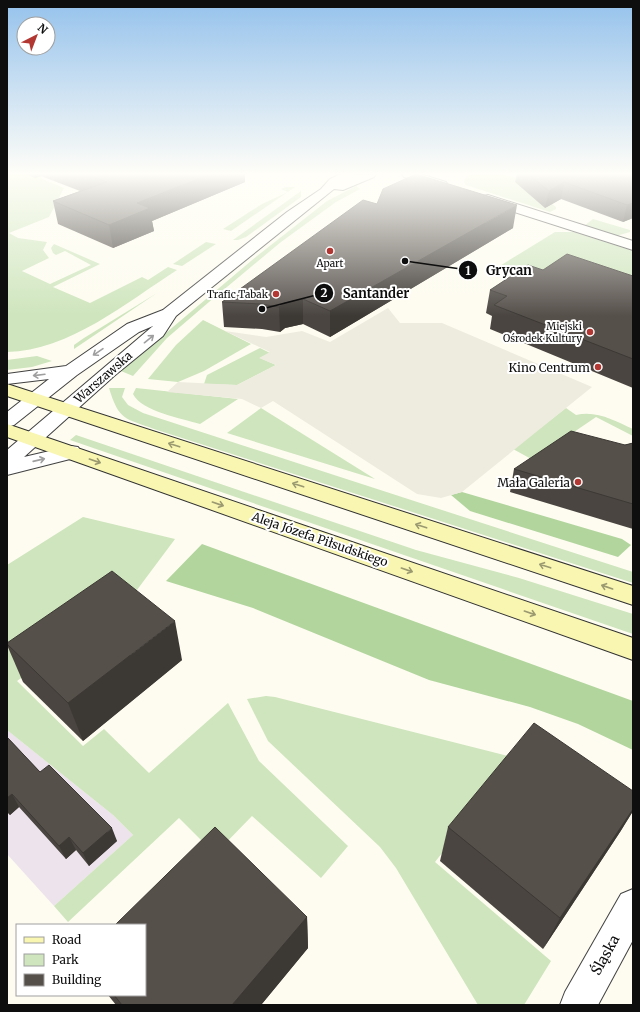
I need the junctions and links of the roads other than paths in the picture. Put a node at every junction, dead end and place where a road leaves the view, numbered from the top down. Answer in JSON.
{"nodes":[{"id":1,"x":283,"y":221,"type":"edge"},
{"id":2,"x":557,"y":221,"type":"edge"},
{"id":3,"x":633,"y":246,"type":"edge"},
{"id":4,"x":169,"y":313,"type":"junction"},
{"id":5,"x":71,"y":371,"type":"junction"},
{"id":6,"x":7,"y":379,"type":"edge"},
{"id":7,"x":7,"y":390,"type":"edge"},
{"id":8,"x":35,"y":399,"type":"junction"},
{"id":9,"x":66,"y":409,"type":"junction"},
{"id":10,"x":7,"y":421,"type":"edge"},
{"id":11,"x":7,"y":430,"type":"edge"},
{"id":12,"x":32,"y":439,"type":"junction"},
{"id":13,"x":71,"y":452,"type":"junction"},
{"id":14,"x":7,"y":461,"type":"edge"},
{"id":15,"x":7,"y":468,"type":"edge"},
{"id":16,"x":633,"y":596,"type":"edge"},
{"id":17,"x":633,"y":649,"type":"edge"},
{"id":18,"x":633,"y":906,"type":"edge"},
{"id":19,"x":578,"y":1005,"type":"edge"}],
"edges":[{"from":1,"to":4,"type":"street","name":"Warszawska"},
{"from":2,"to":3,"type":"street"},
{"from":4,"to":5,"type":"street","name":"Warszawska","one_way":true},
{"from":9,"to":4,"type":"street","name":"Warszawska","one_way":true},
{"from":5,"to":6,"type":"street","one_way":true},
{"from":5,"to":8,"type":"street","name":"Warszawska"},
{"from":7,"to":8,"type":"main road"},
{"from":8,"to":9,"type":"main road"},
{"from":8,"to":10,"type":"street","name":"Warszawska"},
{"from":9,"to":12,"type":"street","name":"Warszawska"},
{"from":16,"to":9,"type":"main road","one_way":true},
{"from":11,"to":12,"type":"main road","name":"Aleja Józefa Piłsudskiego"},
{"from":12,"to":13,"type":"main road","name":"Aleja Józefa Piłsudskiego"},
{"from":12,"to":14,"type":"street","name":"Warszawska"},
{"from":15,"to":13,"type":"street","one_way":true},
{"from":13,"to":17,"type":"main road","name":"Aleja Józefa Piłsudskiego","one_way":true},
{"from":18,"to":19,"type":"street","name":"Śląska"}]}
